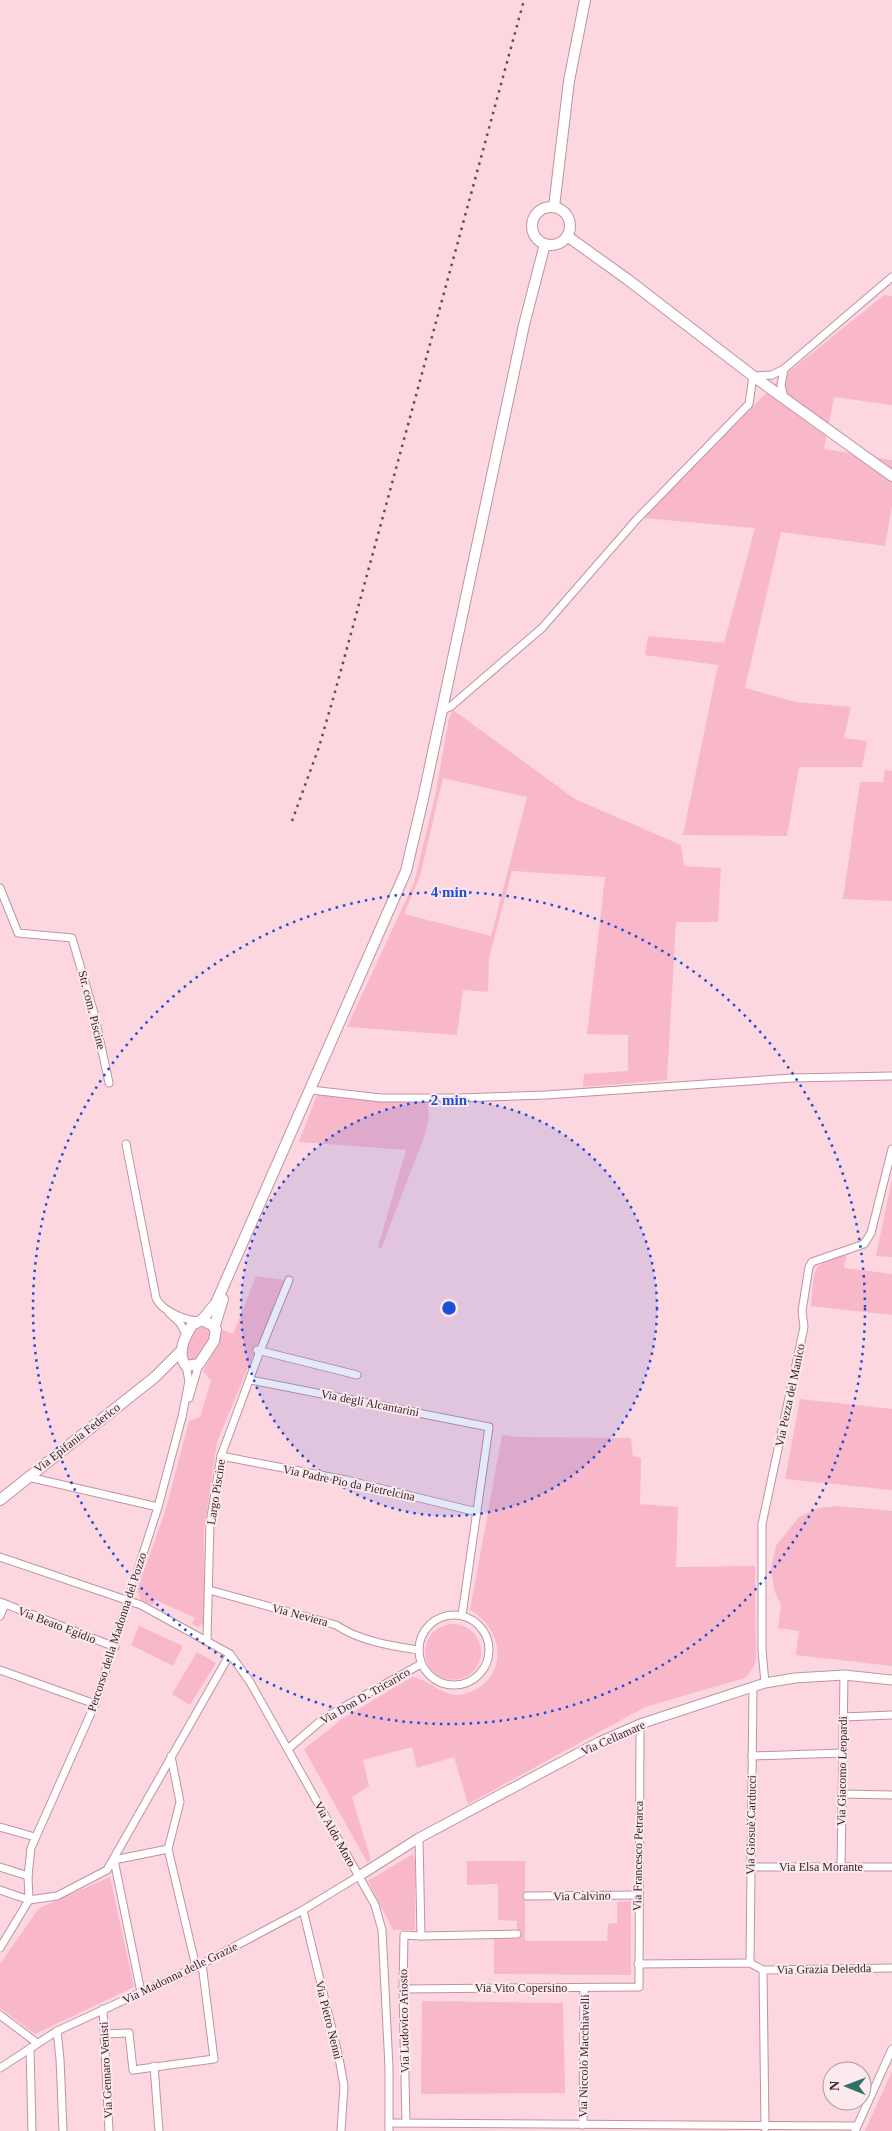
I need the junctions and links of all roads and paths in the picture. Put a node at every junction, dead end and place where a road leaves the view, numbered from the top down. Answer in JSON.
{"nodes":[{"id":1,"x":585,"y":0,"type":"edge"},
{"id":2,"x":554,"y":207,"type":"junction"},
{"id":3,"x":567,"y":236,"type":"junction"},
{"id":4,"x":545,"y":244,"type":"junction"},
{"id":5,"x":892,"y":277,"type":"edge"},
{"id":6,"x":784,"y":369,"type":"junction"},
{"id":7,"x":753,"y":376,"type":"junction"},
{"id":8,"x":784,"y":398,"type":"junction"},
{"id":9,"x":892,"y":476,"type":"edge"},
{"id":10,"x":442,"y":710,"type":"junction"},
{"id":11,"x":0,"y":888,"type":"edge"},
{"id":12,"x":892,"y":1076,"type":"edge"},
{"id":13,"x":109,"y":1083,"type":"dead end"},
{"id":14,"x":310,"y":1090,"type":"junction"},
{"id":15,"x":126,"y":1144,"type":"dead end"},
{"id":16,"x":892,"y":1149,"type":"edge"},
{"id":17,"x":237,"y":1255,"type":"junction"},
{"id":18,"x":289,"y":1280,"type":"dead end"},
{"id":19,"x":168,"y":1311,"type":"junction"},
{"id":20,"x":200,"y":1320,"type":"junction"},
{"id":21,"x":214,"y":1328,"type":"junction"},
{"id":22,"x":186,"y":1336,"type":"junction"},
{"id":23,"x":258,"y":1350,"type":"junction"},
{"id":24,"x":181,"y":1351,"type":"junction"},
{"id":25,"x":199,"y":1364,"type":"junction"},
{"id":26,"x":185,"y":1365,"type":"junction"},
{"id":27,"x":357,"y":1375,"type":"dead end"},
{"id":28,"x":155,"y":1377,"type":"junction"},
{"id":29,"x":250,"y":1380,"type":"junction"},
{"id":30,"x":182,"y":1417,"type":"junction"},
{"id":31,"x":222,"y":1456,"type":"junction"},
{"id":32,"x":28,"y":1477,"type":"junction"},
{"id":33,"x":0,"y":1500,"type":"edge"},
{"id":34,"x":158,"y":1507,"type":"junction"},
{"id":35,"x":477,"y":1512,"type":"junction"},
{"id":36,"x":0,"y":1557,"type":"edge"},
{"id":37,"x":209,"y":1590,"type":"junction"},
{"id":38,"x":130,"y":1599,"type":"junction"},
{"id":39,"x":2,"y":1603,"type":"edge"},
{"id":40,"x":462,"y":1615,"type":"junction"},
{"id":41,"x":0,"y":1616,"type":"edge"},
{"id":42,"x":207,"y":1640,"type":"junction"},
{"id":43,"x":115,"y":1646,"type":"junction"},
{"id":44,"x":418,"y":1650,"type":"junction"},
{"id":45,"x":230,"y":1654,"type":"junction"},
{"id":46,"x":421,"y":1664,"type":"junction"},
{"id":47,"x":0,"y":1670,"type":"edge"},
{"id":48,"x":844,"y":1676,"type":"junction"},
{"id":49,"x":892,"y":1680,"type":"edge"},
{"id":50,"x":765,"y":1683,"type":"junction"},
{"id":51,"x":753,"y":1686,"type":"junction"},
{"id":52,"x":95,"y":1704,"type":"junction"},
{"id":53,"x":892,"y":1715,"type":"edge"},
{"id":54,"x":843,"y":1717,"type":"junction"},
{"id":55,"x":640,"y":1724,"type":"junction"},
{"id":56,"x":288,"y":1749,"type":"junction"},
{"id":57,"x":843,"y":1753,"type":"junction"},
{"id":58,"x":170,"y":1756,"type":"junction"},
{"id":59,"x":752,"y":1756,"type":"junction"},
{"id":60,"x":842,"y":1794,"type":"junction"},
{"id":61,"x":892,"y":1795,"type":"edge"},
{"id":62,"x":0,"y":1827,"type":"edge"},
{"id":63,"x":35,"y":1837,"type":"junction"},
{"id":64,"x":419,"y":1838,"type":"junction"},
{"id":65,"x":168,"y":1849,"type":"junction"},
{"id":66,"x":114,"y":1860,"type":"junction"},
{"id":67,"x":0,"y":1867,"type":"edge"},
{"id":68,"x":750,"y":1867,"type":"junction"},
{"id":69,"x":841,"y":1867,"type":"junction"},
{"id":70,"x":892,"y":1867,"type":"edge"},
{"id":71,"x":28,"y":1876,"type":"junction"},
{"id":72,"x":359,"y":1876,"type":"junction"},
{"id":73,"x":0,"y":1890,"type":"edge"},
{"id":74,"x":638,"y":1895,"type":"junction"},
{"id":75,"x":527,"y":1896,"type":"dead end"},
{"id":76,"x":29,"y":1900,"type":"junction"},
{"id":77,"x":303,"y":1910,"type":"junction"},
{"id":78,"x":0,"y":1930,"type":"edge"},
{"id":79,"x":9,"y":1933,"type":"junction"},
{"id":80,"x":517,"y":1934,"type":"dead end"},
{"id":81,"x":421,"y":1936,"type":"junction"},
{"id":82,"x":0,"y":1948,"type":"edge"},
{"id":83,"x":750,"y":1963,"type":"junction"},
{"id":84,"x":638,"y":1964,"type":"junction"},
{"id":85,"x":199,"y":1966,"type":"junction"},
{"id":86,"x":892,"y":1968,"type":"edge"},
{"id":87,"x":763,"y":1970,"type":"junction"},
{"id":88,"x":639,"y":1987,"type":"joint"},
{"id":89,"x":584,"y":1988,"type":"junction"},
{"id":90,"x":403,"y":1989,"type":"junction"},
{"id":91,"x":141,"y":1992,"type":"junction"},
{"id":92,"x":103,"y":2009,"type":"junction"},
{"id":93,"x":0,"y":2015,"type":"edge"},
{"id":94,"x":57,"y":2031,"type":"junction"},
{"id":95,"x":104,"y":2034,"type":"junction"},
{"id":96,"x":37,"y":2043,"type":"junction"},
{"id":97,"x":30,"y":2048,"type":"junction"},
{"id":98,"x":892,"y":2049,"type":"edge"},
{"id":99,"x":154,"y":2066,"type":"junction"},
{"id":100,"x":0,"y":2068,"type":"edge"},
{"id":101,"x":406,"y":2124,"type":"junction"},
{"id":102,"x":583,"y":2125,"type":"junction"},
{"id":103,"x":389,"y":2127,"type":"edge"},
{"id":104,"x":765,"y":2128,"type":"junction"},
{"id":105,"x":856,"y":2129,"type":"edge"},
{"id":106,"x":32,"y":2131,"type":"edge"},
{"id":107,"x":63,"y":2131,"type":"edge"},
{"id":108,"x":109,"y":2131,"type":"edge"},
{"id":109,"x":159,"y":2131,"type":"edge"},
{"id":110,"x":341,"y":2131,"type":"edge"}],
"edges":[{"from":1,"to":2,"type":"main road"},
{"from":2,"to":3,"type":"main road"},
{"from":2,"to":4,"type":"main road"},
{"from":3,"to":4,"type":"main road"},
{"from":3,"to":7,"type":"main road"},
{"from":4,"to":10,"type":"main road"},
{"from":5,"to":6,"type":"street"},
{"from":6,"to":7,"type":"street"},
{"from":6,"to":8,"type":"street"},
{"from":7,"to":8,"type":"main road"},
{"from":7,"to":10,"type":"street"},
{"from":8,"to":9,"type":"main road"},
{"from":10,"to":14,"type":"main road"},
{"from":11,"to":13,"type":"street","name":"Str. com. Piscine"},
{"from":12,"to":14,"type":"street"},
{"from":14,"to":17,"type":"main road"},
{"from":15,"to":19,"type":"street"},
{"from":16,"to":50,"type":"street","name":"Via Pezza del Manico"},
{"from":17,"to":20,"type":"main road"},
{"from":17,"to":21,"type":"main road"},
{"from":18,"to":23,"type":"street","name":"Largo Piscine"},
{"from":19,"to":20,"type":"street"},
{"from":19,"to":22,"type":"street"},
{"from":20,"to":21,"type":"main road"},
{"from":20,"to":22,"type":"main road"},
{"from":21,"to":25,"type":"main road"},
{"from":22,"to":24,"type":"main road"},
{"from":23,"to":27,"type":"street"},
{"from":23,"to":29,"type":"street","name":"Largo Piscine"},
{"from":24,"to":26,"type":"main road"},
{"from":24,"to":28,"type":"main road","name":"Via Epifania Federico"},
{"from":25,"to":26,"type":"main road","name":"Via Epifania Federico"},
{"from":25,"to":30,"type":"street"},
{"from":26,"to":28,"type":"main road","name":"Via Epifania Federico"},
{"from":26,"to":30,"type":"street"},
{"from":28,"to":32,"type":"main road","name":"Via Epifania Federico"},
{"from":29,"to":31,"type":"street","name":"Largo Piscine"},
{"from":29,"to":35,"type":"street","name":"Via degli Alcantarini"},
{"from":30,"to":34,"type":"street","name":"Percorso della Madonna del Pozzo"},
{"from":31,"to":35,"type":"street","name":"Via Padre Pio da Pietrelcina"},
{"from":31,"to":37,"type":"street","name":"Largo Piscine"},
{"from":32,"to":33,"type":"main road","name":"Via Epifania Federico"},
{"from":32,"to":34,"type":"street"},
{"from":34,"to":38,"type":"street","name":"Percorso della Madonna del Pozzo"},
{"from":35,"to":40,"type":"street"},
{"from":36,"to":38,"type":"street","name":"Via Aldo Moro"},
{"from":37,"to":42,"type":"street","name":"Largo Piscine"},
{"from":37,"to":44,"type":"street","name":"Via Neviera"},
{"from":38,"to":42,"type":"street","name":"Via Aldo Moro"},
{"from":38,"to":43,"type":"street","name":"Percorso della Madonna del Pozzo"},
{"from":39,"to":41,"type":"street"},
{"from":39,"to":43,"type":"street","name":"Via Beato Egidio"},
{"from":40,"to":44,"type":"street"},
{"from":40,"to":46,"type":"street"},
{"from":42,"to":45,"type":"street","name":"Via Aldo Moro"},
{"from":43,"to":52,"type":"street","name":"Percorso della Madonna del Pozzo"},
{"from":44,"to":46,"type":"street"},
{"from":45,"to":56,"type":"street","name":"Via Aldo Moro"},
{"from":45,"to":58,"type":"street"},
{"from":46,"to":56,"type":"street","name":"Via Don D. Tricarico"},
{"from":47,"to":52,"type":"street"},
{"from":48,"to":49,"type":"street","name":"Via Cellamare"},
{"from":48,"to":50,"type":"street","name":"Via Cellamare"},
{"from":48,"to":54,"type":"street","name":"Via Giacomo Leopardi"},
{"from":50,"to":51,"type":"street","name":"Via Cellamare"},
{"from":51,"to":55,"type":"street","name":"Via Cellamare"},
{"from":51,"to":59,"type":"street","name":"Via Giosuè Carducci"},
{"from":52,"to":63,"type":"street","name":"Percorso della Madonna del Pozzo"},
{"from":53,"to":54,"type":"street"},
{"from":54,"to":57,"type":"street","name":"Via Giacomo Leopardi"},
{"from":55,"to":64,"type":"street","name":"Via Cellamare"},
{"from":55,"to":74,"type":"street","name":"Via Francesco Petrarca"},
{"from":56,"to":72,"type":"street","name":"Via Aldo Moro"},
{"from":57,"to":59,"type":"street"},
{"from":57,"to":60,"type":"street","name":"Via Giacomo Leopardi"},
{"from":58,"to":65,"type":"street"},
{"from":58,"to":66,"type":"street"},
{"from":59,"to":68,"type":"street","name":"Via Giosuè Carducci"},
{"from":60,"to":61,"type":"street"},
{"from":60,"to":69,"type":"street","name":"Via Giacomo Leopardi"},
{"from":62,"to":63,"type":"street"},
{"from":63,"to":71,"type":"street","name":"Percorso della Madonna del Pozzo"},
{"from":64,"to":72,"type":"street","name":"Via Cellamare"},
{"from":64,"to":81,"type":"street"},
{"from":65,"to":66,"type":"street"},
{"from":65,"to":85,"type":"street"},
{"from":66,"to":76,"type":"street"},
{"from":66,"to":91,"type":"street"},
{"from":67,"to":71,"type":"street"},
{"from":68,"to":69,"type":"street","name":"Via Elsa Morante"},
{"from":68,"to":83,"type":"street","name":"Via Giosuè Carducci"},
{"from":69,"to":70,"type":"street","name":"Via Elsa Morante"},
{"from":71,"to":76,"type":"street","name":"Percorso della Madonna del Pozzo"},
{"from":72,"to":77,"type":"street","name":"Via Madonna delle Grazie"},
{"from":72,"to":103,"type":"street","name":"Via Aldo Moro"},
{"from":73,"to":76,"type":"street"},
{"from":74,"to":75,"type":"street","name":"Via Calvino"},
{"from":74,"to":84,"type":"street","name":"Via Francesco Petrarca"},
{"from":76,"to":79,"type":"street"},
{"from":77,"to":85,"type":"street","name":"Via Madonna delle Grazie"},
{"from":77,"to":110,"type":"street","name":"Via Pietro Nenni"},
{"from":78,"to":79,"type":"street"},
{"from":79,"to":82,"type":"street"},
{"from":80,"to":81,"type":"street","name":"Via Ludovico Ariosto"},
{"from":81,"to":90,"type":"street","name":"Via Ludovico Ariosto"},
{"from":83,"to":84,"type":"street","name":"Via Grazia Deledda"},
{"from":83,"to":87,"type":"street","name":"Via Grazia Deledda"},
{"from":84,"to":88,"type":"street","name":"Via Francesco Petrarca"},
{"from":85,"to":91,"type":"street","name":"Via Madonna delle Grazie"},
{"from":85,"to":99,"type":"street"},
{"from":86,"to":87,"type":"street","name":"Via Grazia Deledda"},
{"from":87,"to":104,"type":"street"},
{"from":88,"to":89,"type":"street","name":"Via Vito Copersino"},
{"from":89,"to":90,"type":"street","name":"Via Vito Copersino"},
{"from":89,"to":102,"type":"street","name":"Via Niccolò Macchiavelli"},
{"from":90,"to":101,"type":"street","name":"Via Ludovico Ariosto"},
{"from":91,"to":92,"type":"street","name":"Via Madonna delle Grazie"},
{"from":92,"to":94,"type":"street","name":"Via Madonna delle Grazie"},
{"from":92,"to":95,"type":"street","name":"Via Gennaro Venisti"},
{"from":93,"to":96,"type":"street"},
{"from":94,"to":96,"type":"street","name":"Via Madonna delle Grazie"},
{"from":94,"to":107,"type":"street"},
{"from":95,"to":99,"type":"street"},
{"from":95,"to":108,"type":"street","name":"Via Gennaro Venisti"},
{"from":96,"to":97,"type":"street","name":"Via Madonna delle Grazie"},
{"from":97,"to":100,"type":"street","name":"Via Madonna delle Grazie"},
{"from":97,"to":106,"type":"street"},
{"from":98,"to":105,"type":"street"},
{"from":99,"to":109,"type":"street"},
{"from":101,"to":102,"type":"street"},
{"from":101,"to":103,"type":"street"},
{"from":102,"to":104,"type":"street"},
{"from":104,"to":105,"type":"street"}]}
